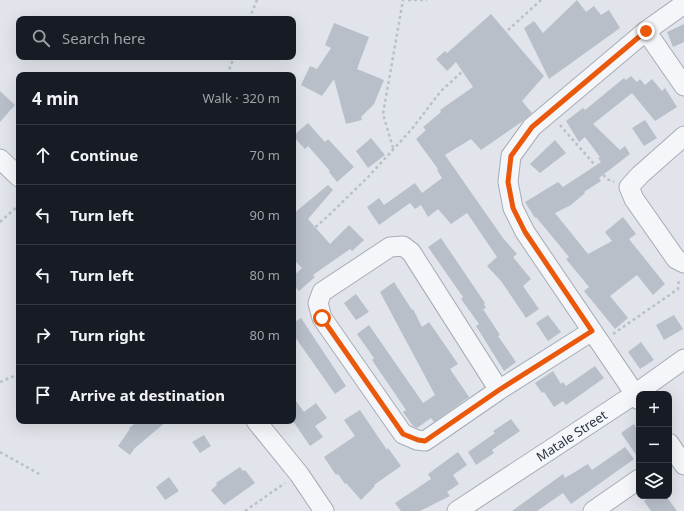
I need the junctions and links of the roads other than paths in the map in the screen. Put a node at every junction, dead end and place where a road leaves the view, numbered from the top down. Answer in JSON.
{"nodes":[{"id":1,"x":684,"y":4,"type":"edge"},
{"id":2,"x":646,"y":31,"type":"junction"},
{"id":3,"x":684,"y":86,"type":"edge"},
{"id":4,"x":684,"y":136,"type":"edge"},
{"id":5,"x":0,"y":159,"type":"edge"},
{"id":6,"x":16,"y":174,"type":"edge"},
{"id":7,"x":681,"y":270,"type":"edge"},
{"id":8,"x":596,"y":336,"type":"junction"},
{"id":9,"x":684,"y":359,"type":"edge"},
{"id":10,"x":499,"y":390,"type":"junction"},
{"id":11,"x":644,"y":391,"type":"edge"},
{"id":12,"x":636,"y":396,"type":"edge"},
{"id":13,"x":636,"y":398,"type":"edge"},
{"id":14,"x":258,"y":424,"type":"edge"},
{"id":15,"x":636,"y":482,"type":"edge"},
{"id":16,"x":324,"y":511,"type":"edge"},
{"id":17,"x":457,"y":511,"type":"edge"},
{"id":18,"x":593,"y":511,"type":"edge"}],
"edges":[{"from":1,"to":2,"type":"street"},
{"from":2,"to":3,"type":"street"},
{"from":2,"to":8,"type":"street"},
{"from":4,"to":7,"type":"street"},
{"from":5,"to":6,"type":"street"},
{"from":8,"to":10,"type":"street"},
{"from":8,"to":12,"type":"street"},
{"from":9,"to":11,"type":"street","name":"Matale Street"},
{"from":10,"to":10,"type":"street"},
{"from":13,"to":17,"type":"street","name":"Matale Street"},
{"from":14,"to":16,"type":"street"},
{"from":15,"to":18,"type":"street"}]}
